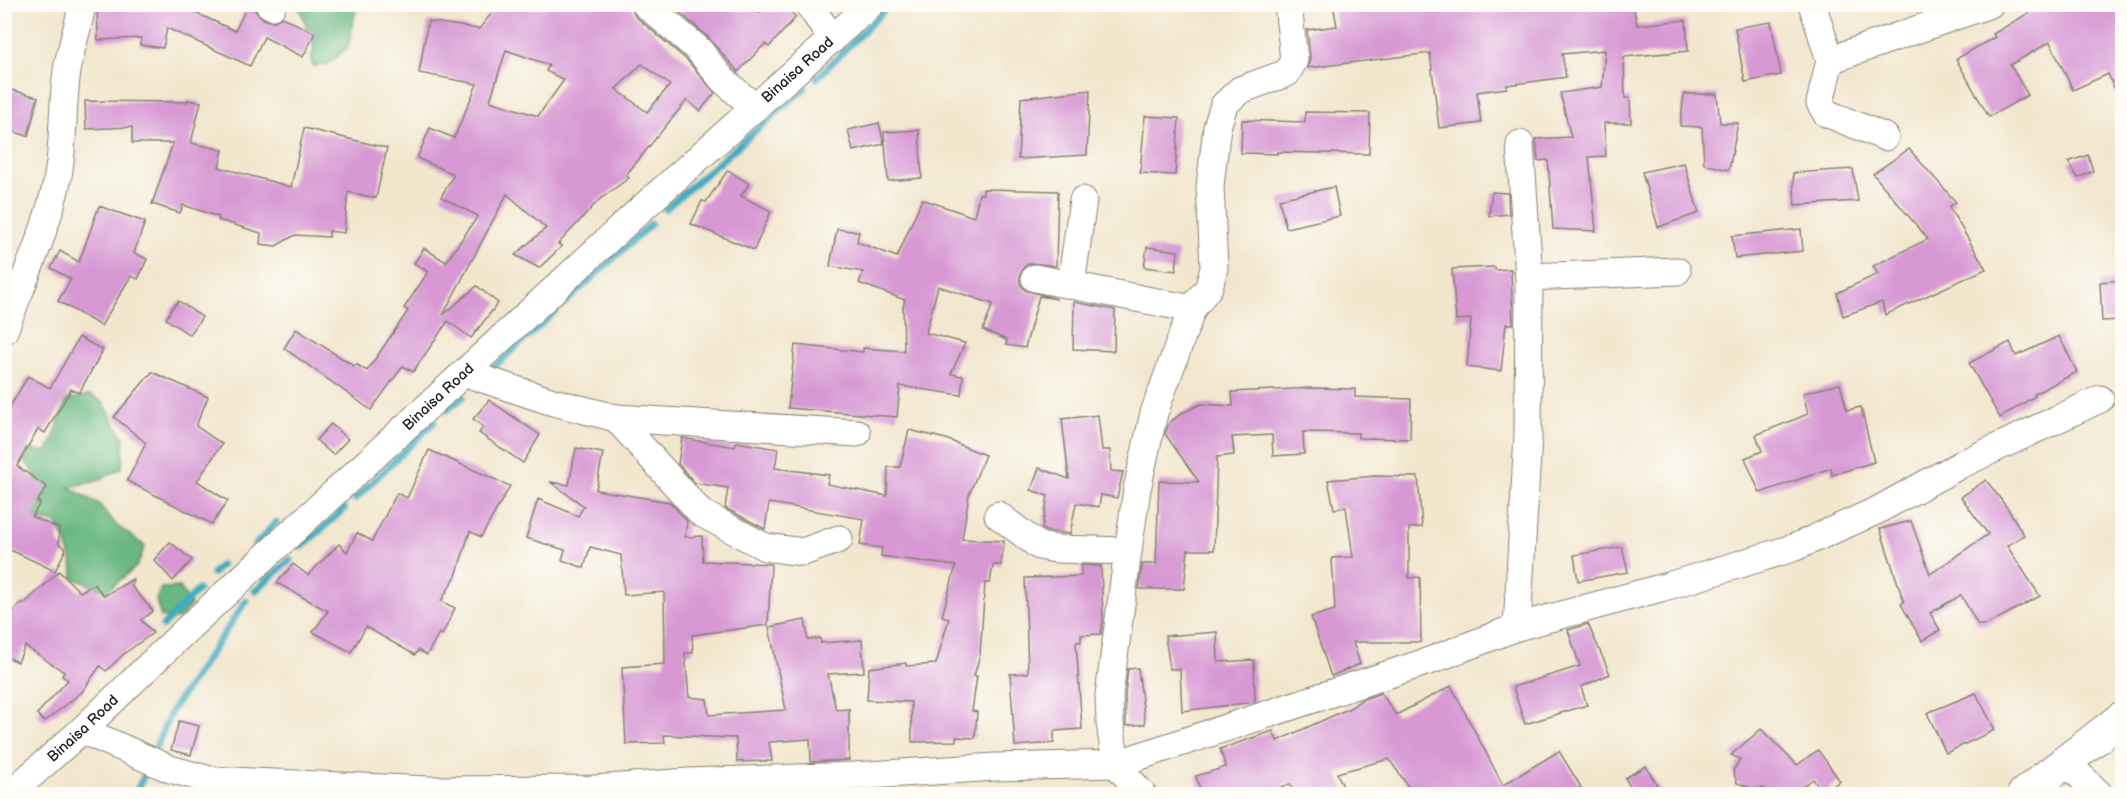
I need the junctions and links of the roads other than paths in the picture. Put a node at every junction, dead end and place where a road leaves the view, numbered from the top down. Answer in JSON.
{"nodes":[{"id":1,"x":82,"y":4,"type":"edge"},
{"id":2,"x":645,"y":4,"type":"edge"},
{"id":3,"x":808,"y":4,"type":"edge"},
{"id":4,"x":871,"y":4,"type":"edge"},
{"id":5,"x":1288,"y":4,"type":"edge"},
{"id":6,"x":1812,"y":4,"type":"edge"},
{"id":7,"x":1990,"y":4,"type":"edge"},
{"id":8,"x":833,"y":39,"type":"junction"},
{"id":9,"x":1830,"y":60,"type":"junction"},
{"id":10,"x":755,"y":108,"type":"junction"},
{"id":11,"x":1885,"y":137,"type":"dead end"},
{"id":12,"x":1520,"y":144,"type":"dead end"},
{"id":13,"x":1083,"y":200,"type":"dead end"},
{"id":14,"x":1677,"y":271,"type":"dead end"},
{"id":15,"x":1529,"y":277,"type":"junction"},
{"id":16,"x":1035,"y":278,"type":"dead end"},
{"id":17,"x":1071,"y":285,"type":"junction"},
{"id":18,"x":1192,"y":309,"type":"junction"},
{"id":19,"x":4,"y":331,"type":"edge"},
{"id":20,"x":465,"y":374,"type":"junction"},
{"id":21,"x":2100,"y":399,"type":"dead end"},
{"id":22,"x":616,"y":417,"type":"junction"},
{"id":23,"x":857,"y":433,"type":"dead end"},
{"id":24,"x":998,"y":515,"type":"dead end"},
{"id":25,"x":839,"y":539,"type":"dead end"},
{"id":26,"x":1128,"y":551,"type":"junction"},
{"id":27,"x":1517,"y":627,"type":"junction"},
{"id":28,"x":2122,"y":718,"type":"edge"},
{"id":29,"x":82,"y":730,"type":"junction"},
{"id":30,"x":2066,"y":762,"type":"junction"},
{"id":31,"x":1116,"y":764,"type":"junction"},
{"id":32,"x":531,"y":793,"type":"edge"},
{"id":33,"x":10,"y":795,"type":"edge"},
{"id":34,"x":1142,"y":795,"type":"edge"},
{"id":35,"x":2024,"y":795,"type":"edge"},
{"id":36,"x":2099,"y":795,"type":"edge"}],
"edges":[{"from":1,"to":19,"type":"street"},
{"from":2,"to":10,"type":"street"},
{"from":3,"to":8,"type":"street"},
{"from":4,"to":8,"type":"street","name":"Binaisa Road"},
{"from":5,"to":18,"type":"street"},
{"from":6,"to":9,"type":"street"},
{"from":7,"to":9,"type":"street"},
{"from":8,"to":10,"type":"street","name":"Binaisa Road"},
{"from":9,"to":11,"type":"street"},
{"from":10,"to":20,"type":"street","name":"Binaisa Road"},
{"from":12,"to":15,"type":"street"},
{"from":13,"to":17,"type":"street"},
{"from":14,"to":15,"type":"street"},
{"from":15,"to":27,"type":"street"},
{"from":16,"to":17,"type":"street"},
{"from":17,"to":18,"type":"street"},
{"from":18,"to":26,"type":"street"},
{"from":20,"to":22,"type":"street"},
{"from":20,"to":29,"type":"street","name":"Binaisa Road"},
{"from":21,"to":27,"type":"street"},
{"from":22,"to":23,"type":"street"},
{"from":22,"to":25,"type":"street"},
{"from":24,"to":26,"type":"street"},
{"from":26,"to":31,"type":"street"},
{"from":27,"to":31,"type":"street"},
{"from":28,"to":30,"type":"street"},
{"from":29,"to":32,"type":"street"},
{"from":29,"to":33,"type":"street","name":"Binaisa Road"},
{"from":30,"to":35,"type":"street"},
{"from":30,"to":36,"type":"street"},
{"from":31,"to":32,"type":"street"},
{"from":31,"to":34,"type":"street"}]}
